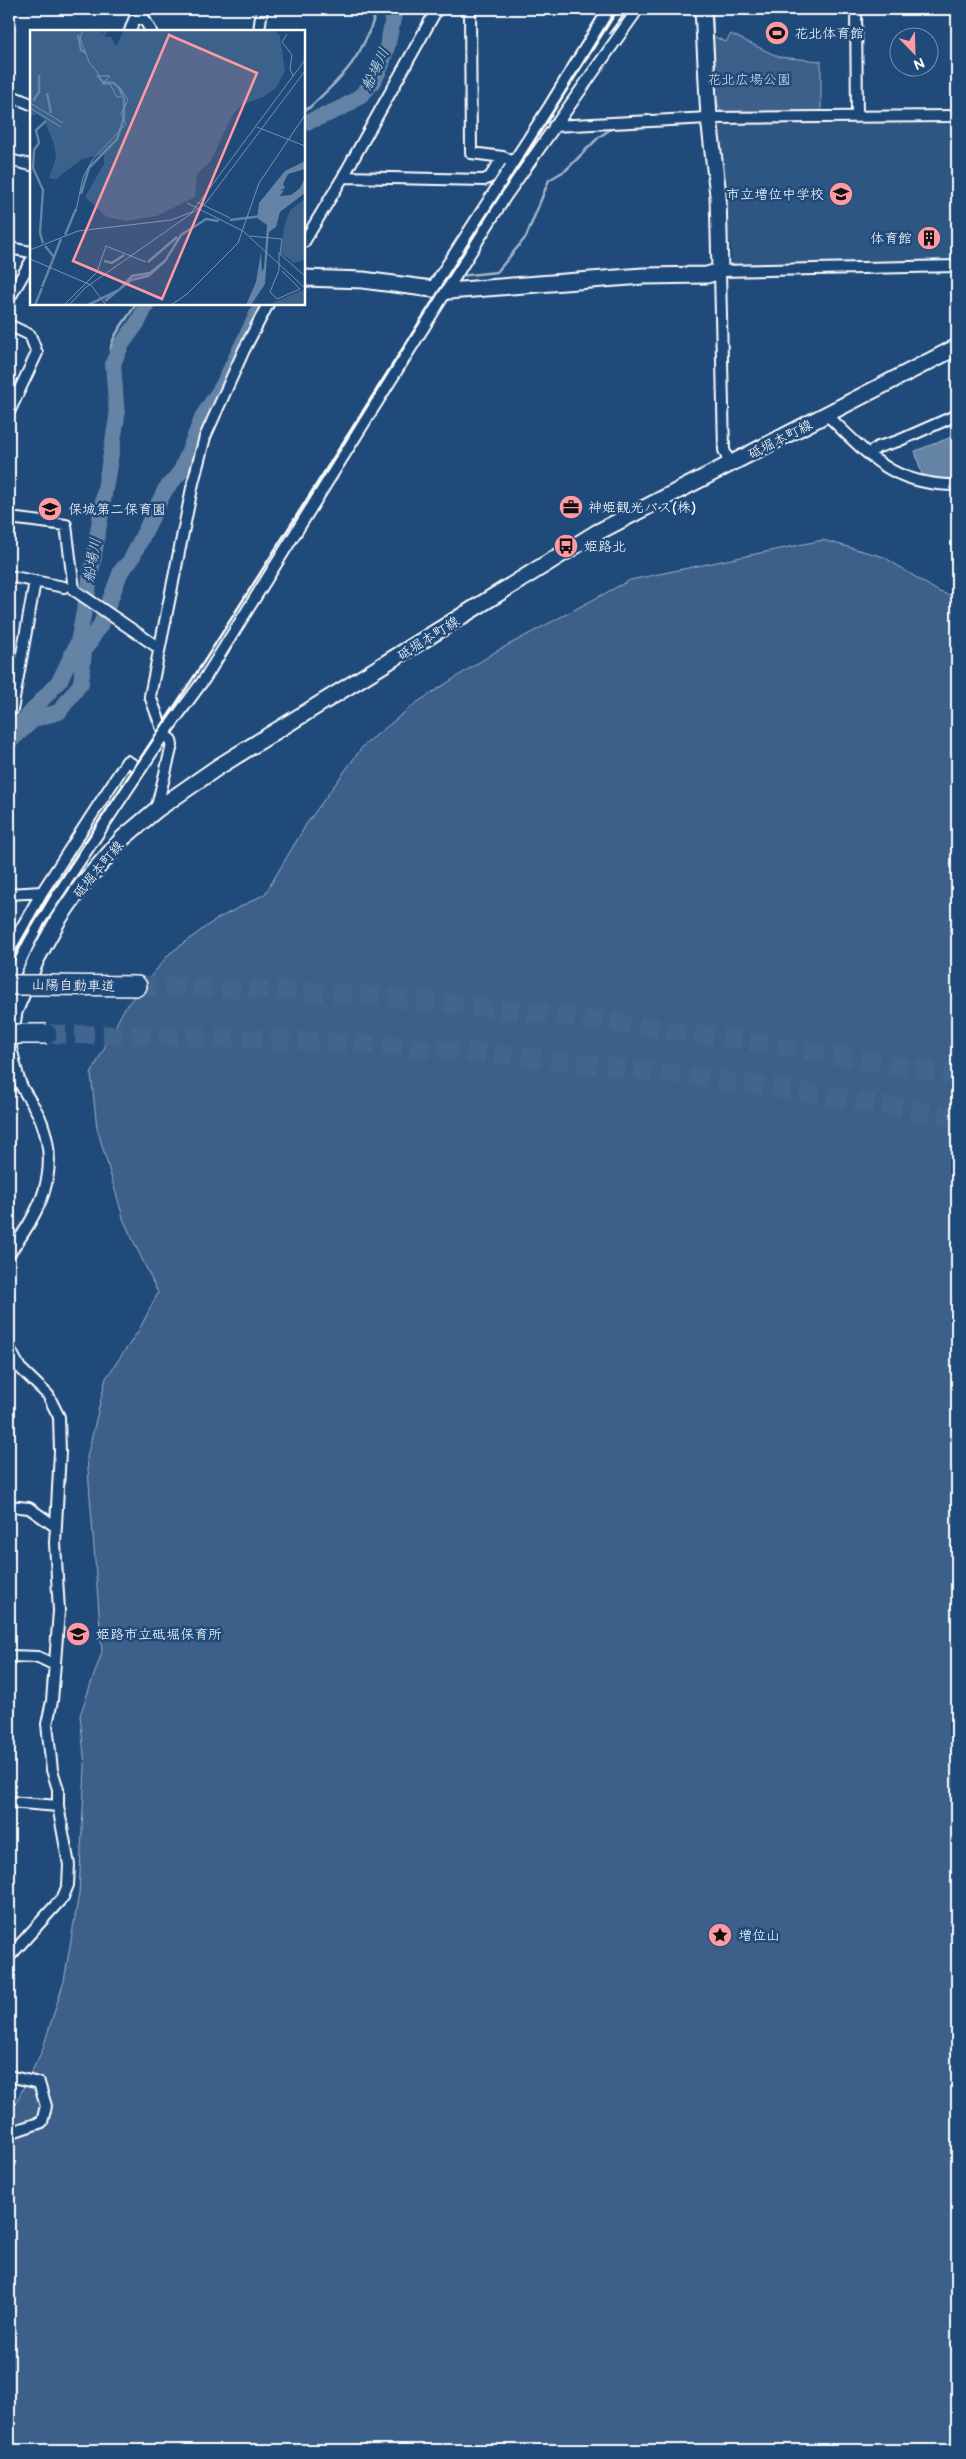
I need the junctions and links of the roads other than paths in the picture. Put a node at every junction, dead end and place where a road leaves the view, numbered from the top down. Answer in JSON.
{"nodes":[{"id":1,"x":262,"y":9,"type":"edge"},
{"id":2,"x":437,"y":9,"type":"edge"},
{"id":3,"x":470,"y":9,"type":"edge"},
{"id":4,"x":609,"y":9,"type":"edge"},
{"id":5,"x":638,"y":9,"type":"edge"},
{"id":6,"x":703,"y":9,"type":"edge"},
{"id":7,"x":856,"y":9,"type":"edge"},
{"id":8,"x":142,"y":13,"type":"edge"},
{"id":9,"x":130,"y":30,"type":"edge"},
{"id":10,"x":150,"y":30,"type":"edge"},
{"id":11,"x":259,"y":30,"type":"edge"},
{"id":12,"x":9,"y":95,"type":"edge"},
{"id":13,"x":30,"y":104,"type":"edge"},
{"id":14,"x":857,"y":116,"type":"junction"},
{"id":15,"x":957,"y":116,"type":"edge"},
{"id":16,"x":709,"y":118,"type":"junction"},
{"id":17,"x":554,"y":126,"type":"junction"},
{"id":18,"x":503,"y":157,"type":"junction"},
{"id":19,"x":9,"y":160,"type":"edge"},
{"id":20,"x":513,"y":162,"type":"junction"},
{"id":21,"x":30,"y":165,"type":"edge"},
{"id":22,"x":343,"y":177,"type":"junction"},
{"id":23,"x":305,"y":240,"type":"edge"},
{"id":24,"x":9,"y":248,"type":"edge"},
{"id":25,"x":30,"y":252,"type":"edge"},
{"id":26,"x":30,"y":263,"type":"edge"},
{"id":27,"x":957,"y":266,"type":"edge"},
{"id":28,"x":720,"y":271,"type":"junction"},
{"id":29,"x":305,"y":278,"type":"edge"},
{"id":30,"x":431,"y":290,"type":"junction"},
{"id":31,"x":448,"y":291,"type":"junction"},
{"id":32,"x":9,"y":299,"type":"edge"},
{"id":33,"x":267,"y":305,"type":"edge"},
{"id":34,"x":9,"y":325,"type":"edge"},
{"id":35,"x":957,"y":347,"type":"edge"},
{"id":36,"x":9,"y":412,"type":"edge"},
{"id":37,"x":827,"y":415,"type":"junction"},
{"id":38,"x":957,"y":416,"type":"edge"},
{"id":39,"x":868,"y":454,"type":"junction"},
{"id":40,"x":730,"y":464,"type":"junction"},
{"id":41,"x":957,"y":484,"type":"edge"},
{"id":42,"x":9,"y":518,"type":"edge"},
{"id":43,"x":9,"y":576,"type":"edge"},
{"id":44,"x":35,"y":581,"type":"junction"},
{"id":45,"x":69,"y":588,"type":"junction"},
{"id":46,"x":159,"y":648,"type":"junction"},
{"id":47,"x":12,"y":710,"type":"dead end"},
{"id":48,"x":164,"y":734,"type":"junction"},
{"id":49,"x":141,"y":769,"type":"junction"},
{"id":50,"x":156,"y":810,"type":"junction"},
{"id":51,"x":42,"y":892,"type":"junction"},
{"id":52,"x":9,"y":894,"type":"edge"},
{"id":53,"x":9,"y":950,"type":"edge"},
{"id":54,"x":9,"y":985,"type":"edge"},
{"id":55,"x":137,"y":986,"type":"tunnel mouth"},
{"id":56,"x":14,"y":1012,"type":"junction"},
{"id":57,"x":9,"y":1034,"type":"edge"},
{"id":58,"x":47,"y":1034,"type":"tunnel mouth"},
{"id":59,"x":9,"y":1043,"type":"edge"},
{"id":60,"x":9,"y":1254,"type":"edge"},
{"id":61,"x":9,"y":1348,"type":"edge"},
{"id":62,"x":9,"y":1506,"type":"edge"},
{"id":63,"x":56,"y":1527,"type":"junction"},
{"id":64,"x":9,"y":1656,"type":"edge"},
{"id":65,"x":55,"y":1665,"type":"junction"},
{"id":66,"x":9,"y":1802,"type":"edge"},
{"id":67,"x":58,"y":1806,"type":"junction"},
{"id":68,"x":9,"y":1957,"type":"edge"},
{"id":69,"x":9,"y":2076,"type":"edge"},
{"id":70,"x":9,"y":2133,"type":"edge"}],
"edges":[{"from":1,"to":11,"type":"street"},
{"from":2,"to":22,"type":"street"},
{"from":3,"to":18,"type":"street"},
{"from":4,"to":20,"type":"street"},
{"from":5,"to":17,"type":"street"},
{"from":6,"to":16,"type":"main road"},
{"from":7,"to":14,"type":"street"},
{"from":8,"to":9,"type":"street"},
{"from":8,"to":10,"type":"street"},
{"from":12,"to":13,"type":"street"},
{"from":14,"to":15,"type":"street"},
{"from":14,"to":16,"type":"street"},
{"from":16,"to":17,"type":"street"},
{"from":16,"to":28,"type":"main road"},
{"from":17,"to":31,"type":"street"},
{"from":18,"to":20,"type":"street"},
{"from":18,"to":22,"type":"street"},
{"from":19,"to":21,"type":"street"},
{"from":20,"to":30,"type":"street"},
{"from":22,"to":23,"type":"street"},
{"from":24,"to":25,"type":"street"},
{"from":26,"to":32,"type":"street"},
{"from":27,"to":28,"type":"street"},
{"from":28,"to":31,"type":"main road"},
{"from":28,"to":40,"type":"street"},
{"from":29,"to":30,"type":"main road"},
{"from":30,"to":31,"type":"main road"},
{"from":31,"to":48,"type":"street"},
{"from":33,"to":46,"type":"street"},
{"from":34,"to":36,"type":"street"},
{"from":35,"to":37,"type":"main road","name":"砥堀本町線"},
{"from":37,"to":39,"type":"street"},
{"from":37,"to":40,"type":"main road","name":"砥堀本町線"},
{"from":38,"to":39,"type":"street"},
{"from":39,"to":41,"type":"street"},
{"from":40,"to":50,"type":"main road","name":"砥堀本町線"},
{"from":42,"to":45,"type":"street"},
{"from":43,"to":44,"type":"street"},
{"from":44,"to":45,"type":"street"},
{"from":44,"to":47,"type":"street"},
{"from":45,"to":46,"type":"street"},
{"from":46,"to":48,"type":"street"},
{"from":48,"to":49,"type":"street"},
{"from":48,"to":50,"type":"street"},
{"from":49,"to":51,"type":"street"},
{"from":49,"to":56,"type":"street"},
{"from":50,"to":56,"type":"main road","name":"砥堀本町線"},
{"from":51,"to":52,"type":"street"},
{"from":51,"to":53,"type":"street"},
{"from":54,"to":55,"type":"highway","name":"山陽自動車道","bridge":true},
{"from":56,"to":59,"type":"main road","name":"砥堀本町線"},
{"from":57,"to":58,"type":"highway","bridge":true},
{"from":59,"to":60,"type":"street"},
{"from":61,"to":63,"type":"street"},
{"from":62,"to":63,"type":"street"},
{"from":63,"to":65,"type":"street"},
{"from":64,"to":65,"type":"street"},
{"from":65,"to":67,"type":"street"},
{"from":66,"to":67,"type":"street"},
{"from":67,"to":68,"type":"street"},
{"from":69,"to":70,"type":"street"}]}
